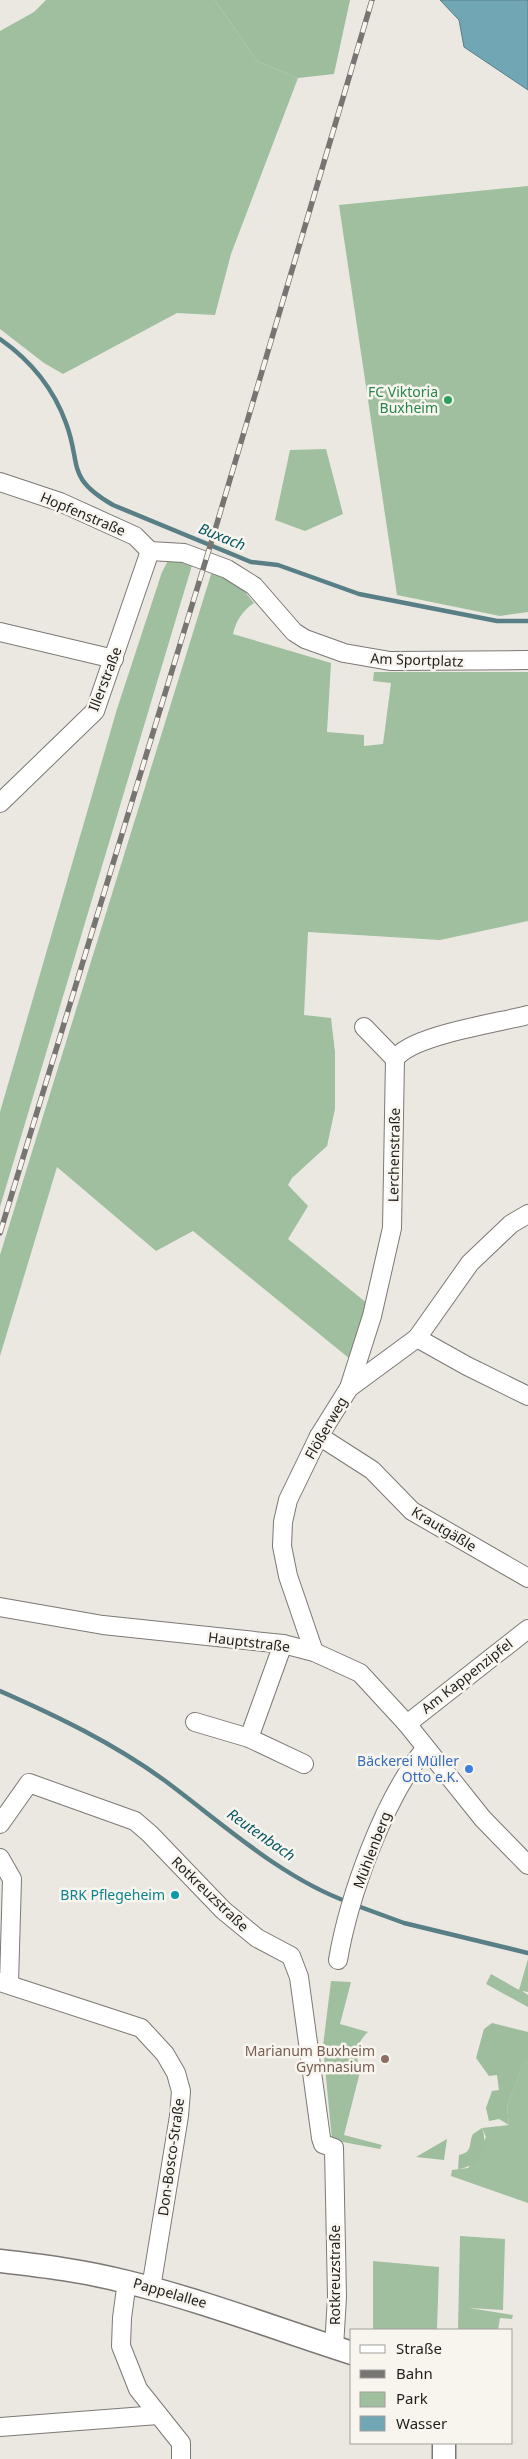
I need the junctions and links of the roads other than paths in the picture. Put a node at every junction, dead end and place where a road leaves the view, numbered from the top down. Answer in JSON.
{"nodes":[{"id":1,"x":0,"y":482,"type":"edge"},
{"id":2,"x":155,"y":552,"type":"junction"},
{"id":3,"x":0,"y":632,"type":"edge"},
{"id":4,"x":114,"y":659,"type":"junction"},
{"id":5,"x":528,"y":660,"type":"edge"},
{"id":6,"x":0,"y":803,"type":"edge"},
{"id":7,"x":528,"y":1015,"type":"edge"},
{"id":8,"x":364,"y":1027,"type":"dead end"},
{"id":9,"x":395,"y":1060,"type":"junction"},
{"id":10,"x":528,"y":1214,"type":"edge"},
{"id":11,"x":417,"y":1338,"type":"junction"},
{"id":12,"x":349,"y":1388,"type":"junction"},
{"id":13,"x":528,"y":1396,"type":"edge"},
{"id":14,"x":319,"y":1436,"type":"junction"},
{"id":15,"x":528,"y":1578,"type":"edge"},
{"id":16,"x":0,"y":1607,"type":"edge"},
{"id":17,"x":528,"y":1628,"type":"edge"},
{"id":18,"x":283,"y":1644,"type":"junction"},
{"id":19,"x":314,"y":1652,"type":"junction"},
{"id":20,"x":194,"y":1722,"type":"dead end"},
{"id":21,"x":407,"y":1724,"type":"junction"},
{"id":22,"x":250,"y":1738,"type":"junction"},
{"id":23,"x":425,"y":1749,"type":"junction"},
{"id":24,"x":304,"y":1764,"type":"dead end"},
{"id":25,"x":0,"y":1824,"type":"edge"},
{"id":26,"x":0,"y":1858,"type":"edge"},
{"id":27,"x":528,"y":1865,"type":"edge"},
{"id":28,"x":338,"y":1960,"type":"dead end"},
{"id":29,"x":5,"y":1982,"type":"edge"},
{"id":30,"x":0,"y":2261,"type":"edge"},
{"id":31,"x":126,"y":2281,"type":"junction"},
{"id":32,"x":151,"y":2288,"type":"junction"},
{"id":33,"x":343,"y":2350,"type":"edge"},
{"id":34,"x":158,"y":2415,"type":"junction"},
{"id":35,"x":0,"y":2427,"type":"edge"},
{"id":36,"x":444,"y":2444,"type":"edge"},
{"id":37,"x":181,"y":2459,"type":"edge"},
{"id":38,"x":444,"y":2459,"type":"edge"}],
"edges":[{"from":1,"to":2,"type":"street","name":"Hopfenstraße"},
{"from":2,"to":4,"type":"street","name":"Illerstraße"},
{"from":2,"to":5,"type":"street","name":"Am Sportplatz"},
{"from":3,"to":4,"type":"street"},
{"from":4,"to":6,"type":"street","name":"Illerstraße"},
{"from":7,"to":9,"type":"street"},
{"from":8,"to":9,"type":"street"},
{"from":9,"to":12,"type":"street","name":"Lerchenstraße"},
{"from":10,"to":11,"type":"street","name":"Flößerweg"},
{"from":11,"to":12,"type":"street","name":"Flößerweg"},
{"from":11,"to":13,"type":"street"},
{"from":12,"to":14,"type":"street","name":"Flößerweg"},
{"from":14,"to":15,"type":"street","name":"Krautgäßle"},
{"from":14,"to":19,"type":"street","name":"Flößerweg"},
{"from":16,"to":18,"type":"street","name":"Hauptstraße"},
{"from":17,"to":21,"type":"street","name":"Am Kappenzipfel"},
{"from":18,"to":19,"type":"street","name":"Hauptstraße"},
{"from":18,"to":22,"type":"street"},
{"from":19,"to":21,"type":"street","name":"Hauptstraße"},
{"from":20,"to":22,"type":"street"},
{"from":21,"to":23,"type":"street","name":"Hauptstraße"},
{"from":22,"to":24,"type":"street"},
{"from":23,"to":27,"type":"street","name":"Hauptstraße"},
{"from":23,"to":28,"type":"street","name":"Mühlenberg"},
{"from":25,"to":33,"type":"street","name":"Rotkreuzstraße"},
{"from":26,"to":29,"type":"street","name":"Don-Bosco-Straße"},
{"from":29,"to":32,"type":"street","name":"Don-Bosco-Straße"},
{"from":30,"to":31,"type":"street","name":"Pappelallee"},
{"from":31,"to":32,"type":"street","name":"Pappelallee"},
{"from":31,"to":34,"type":"street"},
{"from":32,"to":33,"type":"street","name":"Pappelallee"},
{"from":34,"to":35,"type":"street"},
{"from":34,"to":37,"type":"street"},
{"from":36,"to":38,"type":"street"}]}
